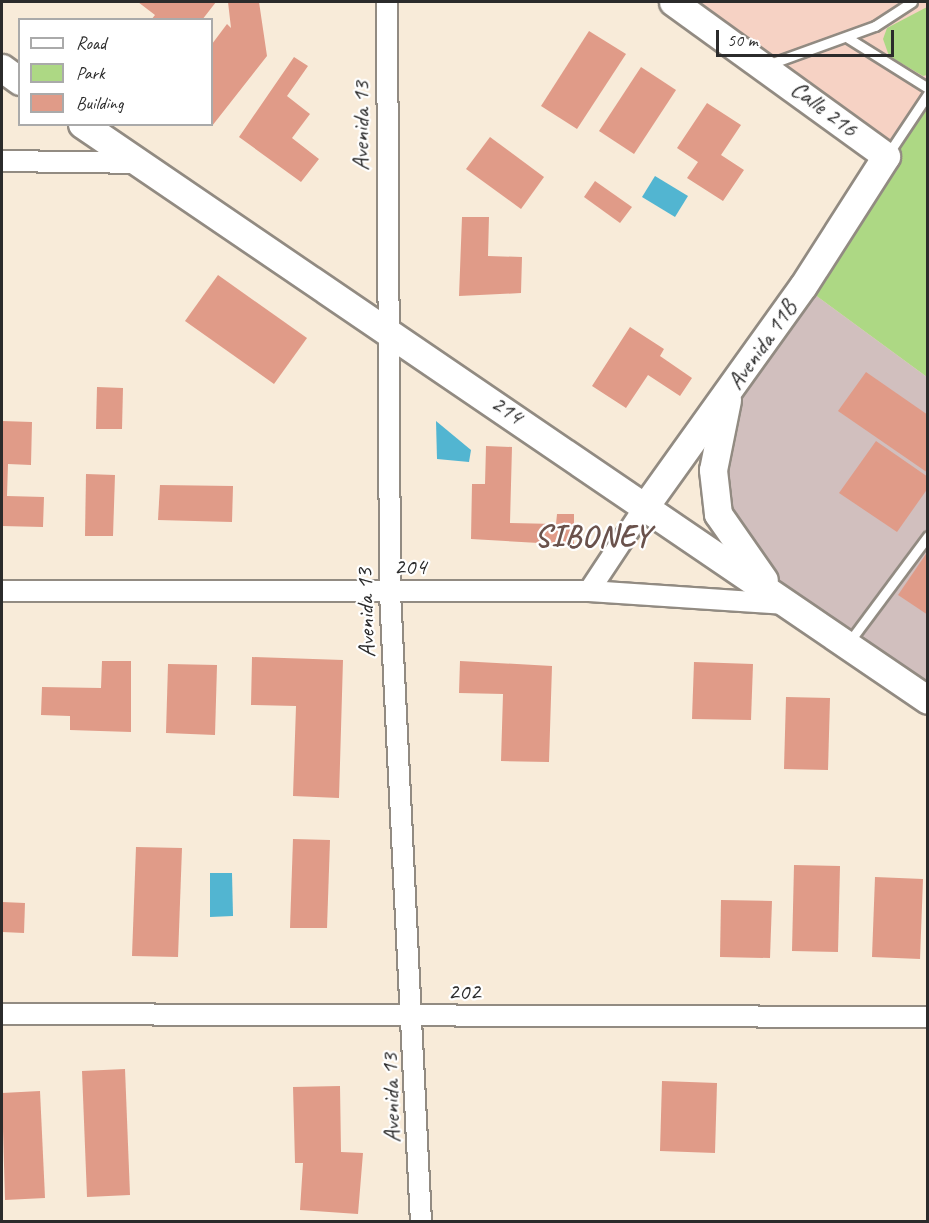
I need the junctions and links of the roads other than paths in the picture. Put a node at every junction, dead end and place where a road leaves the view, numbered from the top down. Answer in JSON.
{"nodes":[{"id":1,"x":387,"y":2,"type":"edge"},
{"id":2,"x":673,"y":2,"type":"edge"},
{"id":3,"x":912,"y":2,"type":"edge"},
{"id":4,"x":848,"y":38,"type":"junction"},
{"id":5,"x":765,"y":65,"type":"junction"},
{"id":6,"x":2,"y":68,"type":"edge"},
{"id":7,"x":18,"y":80,"type":"edge"},
{"id":8,"x":927,"y":88,"type":"edge"},
{"id":9,"x":927,"y":94,"type":"edge"},
{"id":10,"x":85,"y":126,"type":"edge"},
{"id":11,"x":886,"y":156,"type":"junction"},
{"id":12,"x":2,"y":161,"type":"edge"},
{"id":13,"x":137,"y":163,"type":"junction"},
{"id":14,"x":385,"y":327,"type":"junction"},
{"id":15,"x":728,"y":394,"type":"junction"},
{"id":16,"x":646,"y":505,"type":"junction"},
{"id":17,"x":927,"y":536,"type":"edge"},
{"id":18,"x":2,"y":591,"type":"edge"},
{"id":19,"x":589,"y":591,"type":"junction"},
{"id":20,"x":390,"y":592,"type":"junction"},
{"id":21,"x":783,"y":604,"type":"junction"},
{"id":22,"x":846,"y":646,"type":"junction"},
{"id":23,"x":927,"y":700,"type":"edge"},
{"id":24,"x":2,"y":1014,"type":"edge"},
{"id":25,"x":413,"y":1017,"type":"junction"},
{"id":26,"x":927,"y":1017,"type":"edge"},
{"id":27,"x":421,"y":1221,"type":"edge"}],
"edges":[{"from":1,"to":14,"type":"street","name":"Avenida 13"},
{"from":2,"to":5,"type":"street","name":"Calle 216"},
{"from":3,"to":4,"type":"lane"},
{"from":4,"to":5,"type":"lane"},
{"from":4,"to":8,"type":"lane"},
{"from":5,"to":11,"type":"street","name":"Calle 216"},
{"from":6,"to":7,"type":"street"},
{"from":9,"to":11,"type":"lane","name":"Avenida 11B"},
{"from":10,"to":13,"type":"street","name":"214"},
{"from":11,"to":15,"type":"street","name":"Avenida 11B"},
{"from":12,"to":13,"type":"street"},
{"from":13,"to":14,"type":"street","name":"214"},
{"from":14,"to":16,"type":"street","name":"214"},
{"from":14,"to":20,"type":"street","name":"Avenida 13"},
{"from":15,"to":16,"type":"street","name":"Avenida 11B"},
{"from":15,"to":21,"type":"street"},
{"from":16,"to":19,"type":"street","name":"Avenida 11B"},
{"from":16,"to":21,"type":"street","name":"214"},
{"from":17,"to":22,"type":"lane"},
{"from":18,"to":20,"type":"street","name":"204"},
{"from":19,"to":20,"type":"street","name":"204"},
{"from":19,"to":21,"type":"street","name":"204"},
{"from":20,"to":25,"type":"street","name":"Avenida 13"},
{"from":21,"to":22,"type":"street","name":"214"},
{"from":22,"to":23,"type":"street","name":"214"},
{"from":24,"to":25,"type":"street","name":"202"},
{"from":25,"to":26,"type":"street","name":"202"},
{"from":25,"to":27,"type":"street","name":"Avenida 13"}]}
